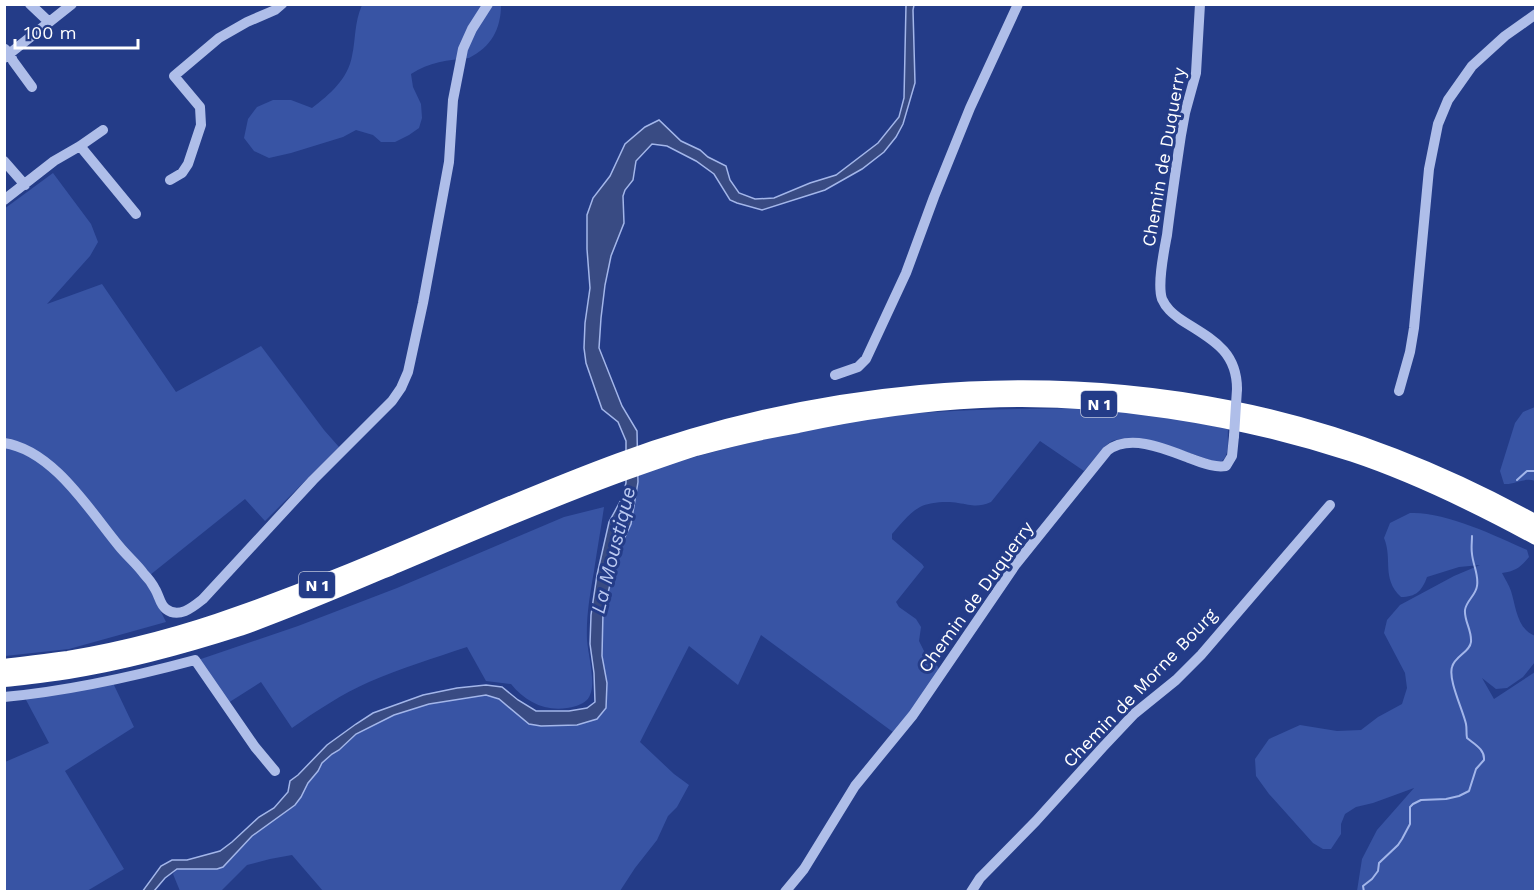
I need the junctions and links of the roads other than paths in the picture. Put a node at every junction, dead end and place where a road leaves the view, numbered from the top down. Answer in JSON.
{"nodes":[{"id":1,"x":30,"y":4,"type":"edge"},
{"id":2,"x":72,"y":4,"type":"edge"},
{"id":3,"x":282,"y":4,"type":"edge"},
{"id":4,"x":488,"y":4,"type":"edge"},
{"id":5,"x":1018,"y":4,"type":"edge"},
{"id":6,"x":1200,"y":4,"type":"edge"},
{"id":7,"x":1536,"y":14,"type":"edge"},
{"id":8,"x":49,"y":22,"type":"junction"},
{"id":9,"x":6,"y":54,"type":"edge"},
{"id":10,"x":32,"y":87,"type":"dead end"},
{"id":11,"x":103,"y":130,"type":"dead end"},
{"id":12,"x":80,"y":146,"type":"junction"},
{"id":13,"x":4,"y":161,"type":"edge"},
{"id":14,"x":170,"y":180,"type":"dead end"},
{"id":15,"x":26,"y":185,"type":"junction"},
{"id":16,"x":4,"y":201,"type":"edge"},
{"id":17,"x":136,"y":214,"type":"dead end"},
{"id":18,"x":835,"y":375,"type":"dead end"},
{"id":19,"x":1399,"y":391,"type":"dead end"},
{"id":20,"x":4,"y":443,"type":"edge"},
{"id":21,"x":647,"y":458,"type":"junction"},
{"id":22,"x":615,"y":469,"type":"junction"},
{"id":23,"x":1330,"y":505,"type":"dead end"},
{"id":24,"x":1536,"y":523,"type":"edge"},
{"id":25,"x":1536,"y":537,"type":"edge"},
{"id":26,"x":4,"y":667,"type":"edge"},
{"id":27,"x":4,"y":679,"type":"edge"},
{"id":28,"x":4,"y":697,"type":"edge"},
{"id":29,"x":275,"y":771,"type":"dead end"},
{"id":30,"x":785,"y":891,"type":"edge"},
{"id":31,"x":971,"y":891,"type":"edge"}],
"edges":[{"from":1,"to":8,"type":"street"},
{"from":2,"to":8,"type":"street"},
{"from":3,"to":14,"type":"street"},
{"from":4,"to":20,"type":"street"},
{"from":5,"to":18,"type":"street"},
{"from":6,"to":30,"type":"street","name":"Chemin de Duquerry","bridge":true},
{"from":7,"to":19,"type":"street"},
{"from":8,"to":9,"type":"street"},
{"from":9,"to":10,"type":"street"},
{"from":11,"to":12,"type":"street"},
{"from":12,"to":15,"type":"street"},
{"from":12,"to":17,"type":"street"},
{"from":13,"to":15,"type":"street"},
{"from":15,"to":16,"type":"street"},
{"from":21,"to":22,"type":"highway","number":"N 1"},
{"from":21,"to":24,"type":"highway","number":"N 1"},
{"from":21,"to":25,"type":"highway","number":"N 1"},
{"from":22,"to":26,"type":"highway","number":"N 1"},
{"from":22,"to":27,"type":"highway","number":"N 1"},
{"from":23,"to":31,"type":"street","name":"Chemin de Morne Bourg"},
{"from":28,"to":29,"type":"street"}]}
